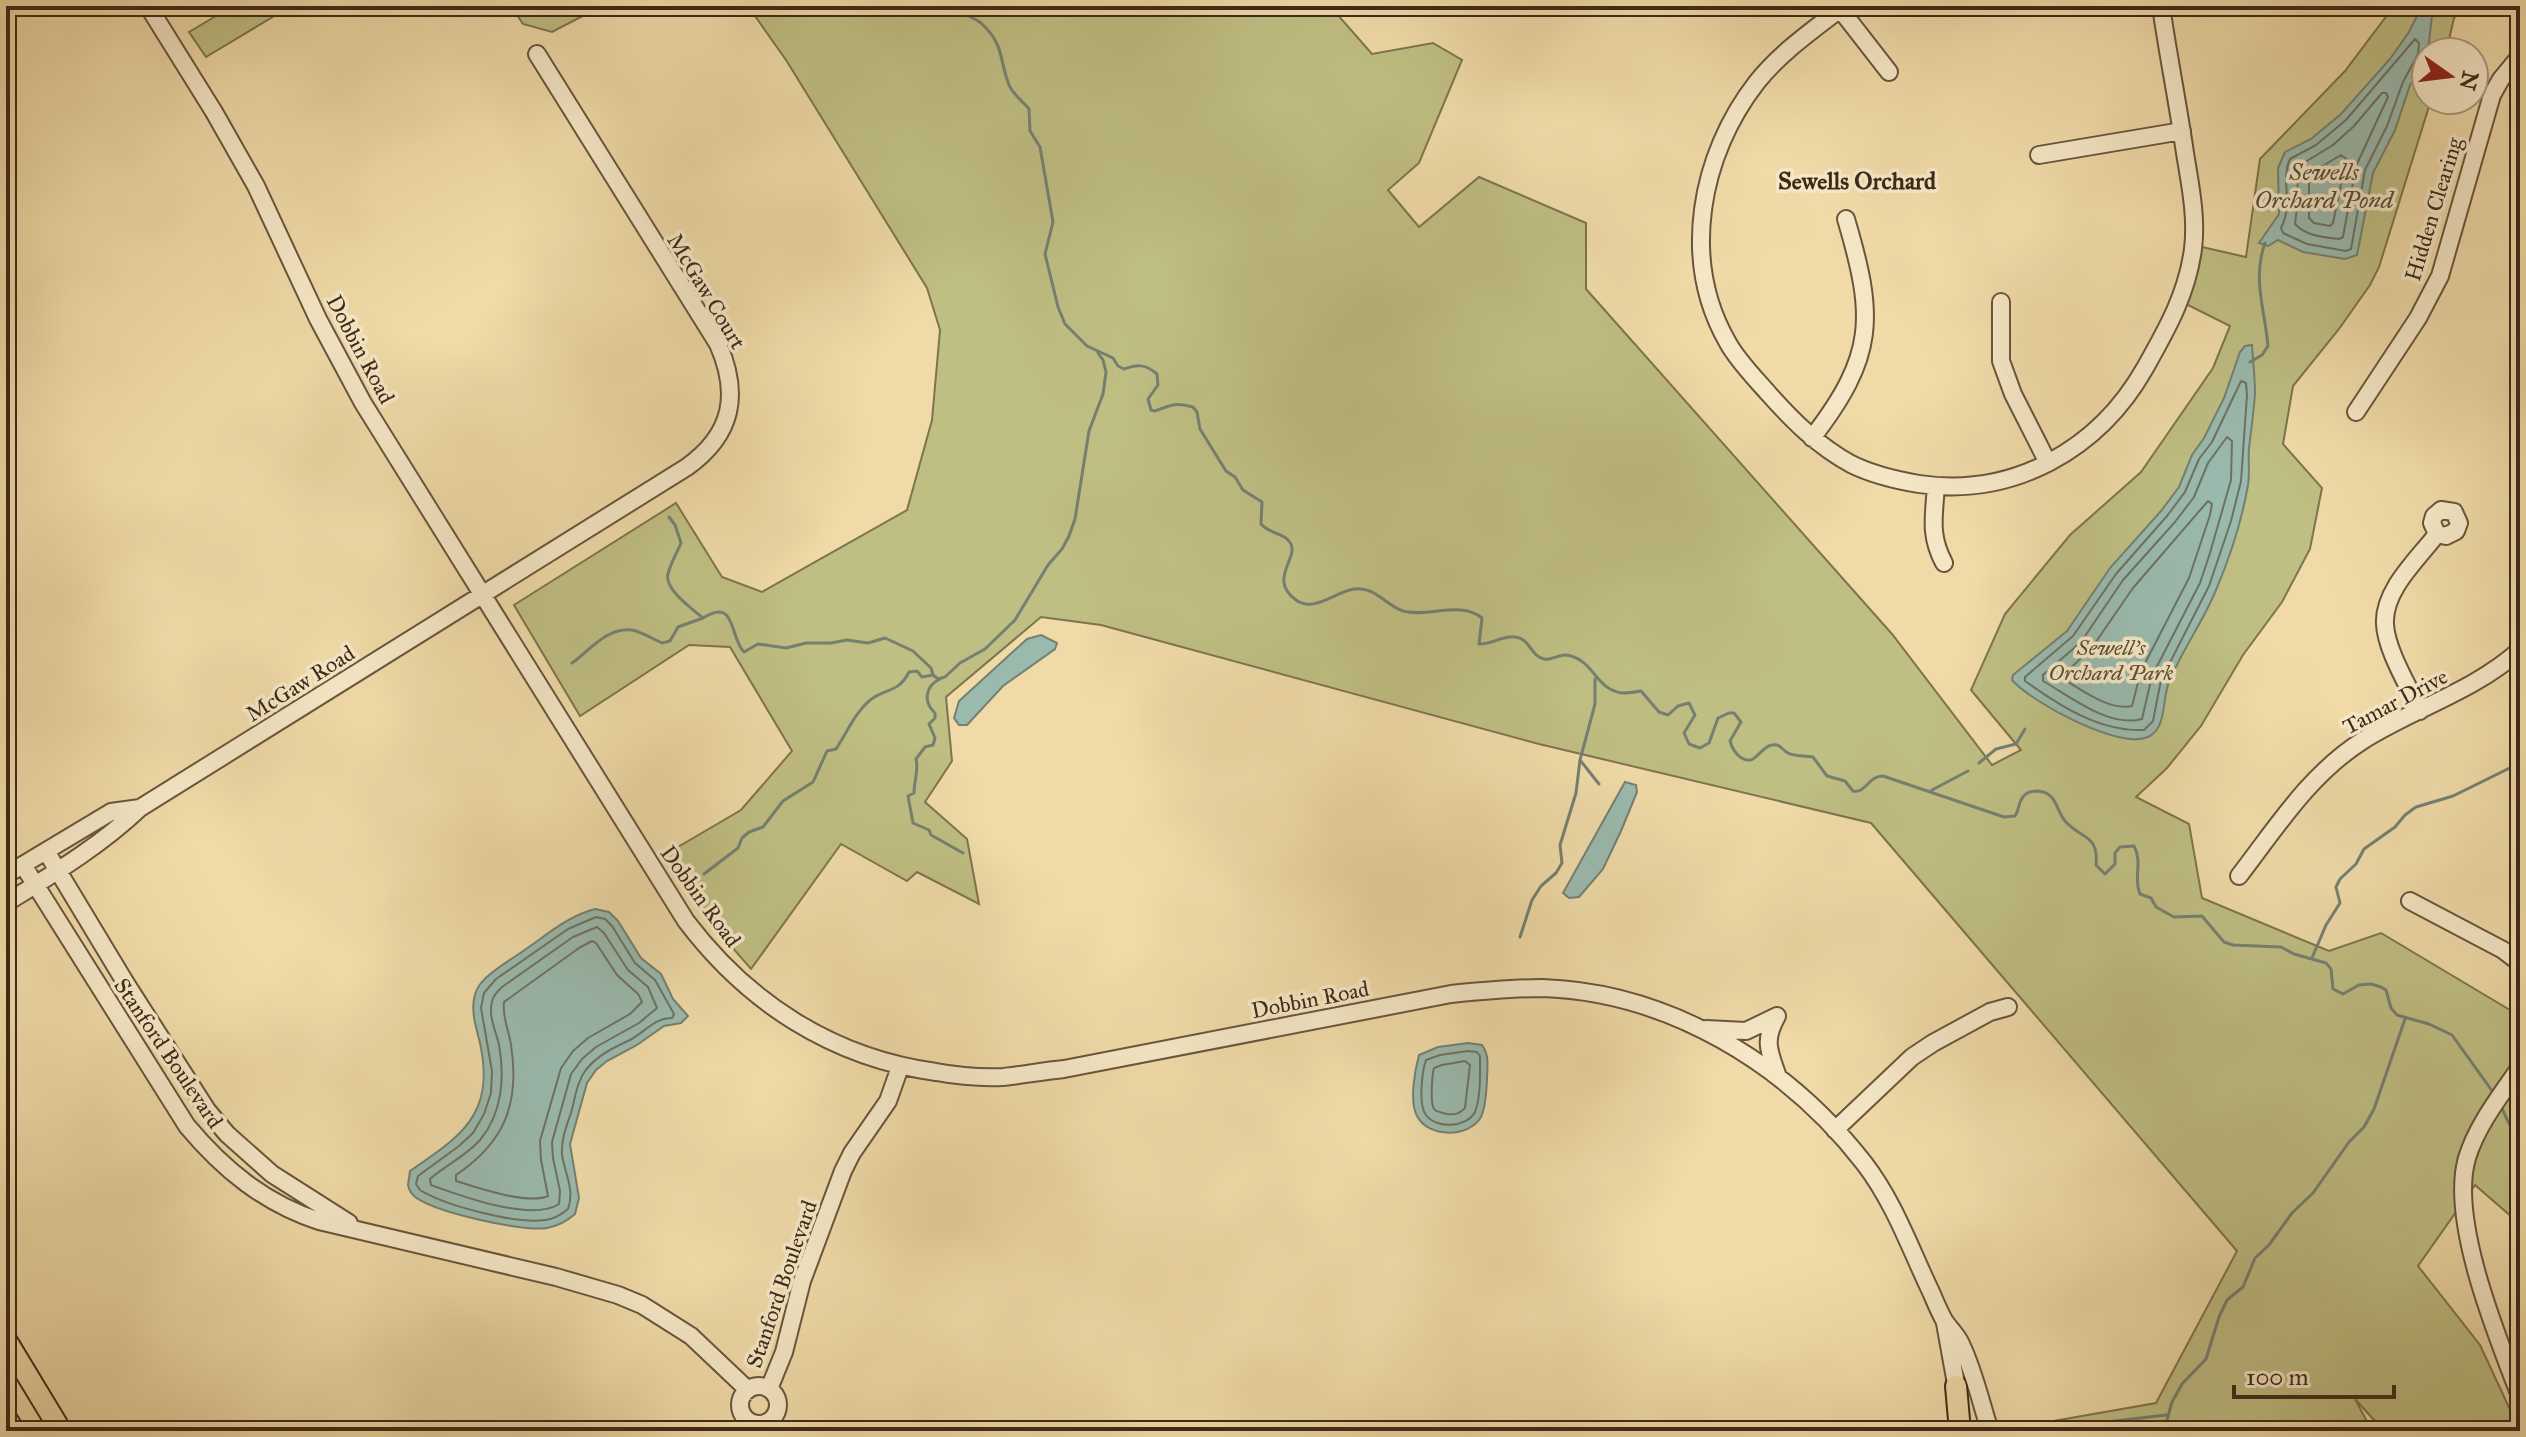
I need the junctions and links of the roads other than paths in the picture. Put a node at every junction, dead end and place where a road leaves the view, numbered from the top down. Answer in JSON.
{"nodes":[{"id":1,"x":148,"y":6,"type":"edge"},
{"id":2,"x":2161,"y":6,"type":"edge"},
{"id":3,"x":1842,"y":8,"type":"edge"},
{"id":4,"x":537,"y":54,"type":"dead end"},
{"id":5,"x":2520,"y":56,"type":"edge"},
{"id":6,"x":1889,"y":72,"type":"dead end"},
{"id":7,"x":2182,"y":131,"type":"junction"},
{"id":8,"x":2039,"y":155,"type":"dead end"},
{"id":9,"x":1846,"y":219,"type":"dead end"},
{"id":10,"x":2001,"y":302,"type":"dead end"},
{"id":11,"x":2356,"y":412,"type":"dead end"},
{"id":12,"x":1812,"y":438,"type":"junction"},
{"id":13,"x":2048,"y":463,"type":"junction"},
{"id":14,"x":1936,"y":486,"type":"junction"},
{"id":15,"x":2437,"y":534,"type":"dead end"},
{"id":16,"x":1944,"y":563,"type":"dead end"},
{"id":17,"x":482,"y":596,"type":"junction"},
{"id":18,"x":2520,"y":650,"type":"edge"},
{"id":19,"x":2420,"y":711,"type":"junction"},
{"id":20,"x":140,"y":808,"type":"junction"},
{"id":21,"x":46,"y":851,"type":"junction"},
{"id":22,"x":23,"y":865,"type":"junction"},
{"id":23,"x":57,"y":871,"type":"junction"},
{"id":24,"x":6,"y":875,"type":"edge"},
{"id":25,"x":2239,"y":876,"type":"dead end"},
{"id":26,"x":35,"y":885,"type":"junction"},
{"id":27,"x":2410,"y":901,"type":"dead end"},
{"id":28,"x":6,"y":903,"type":"edge"},
{"id":29,"x":2520,"y":963,"type":"edge"},
{"id":30,"x":2008,"y":1007,"type":"dead end"},
{"id":31,"x":1701,"y":1029,"type":"junction"},
{"id":32,"x":900,"y":1067,"type":"junction"},
{"id":33,"x":2520,"y":1067,"type":"edge"},
{"id":34,"x":1778,"y":1077,"type":"junction"},
{"id":35,"x":1835,"y":1130,"type":"junction"},
{"id":36,"x":368,"y":1232,"type":"junction"},
{"id":37,"x":1945,"y":1322,"type":"junction"},
{"id":38,"x":6,"y":1340,"type":"edge"},
{"id":39,"x":1956,"y":1386,"type":"junction"},
{"id":40,"x":769,"y":1389,"type":"junction"},
{"id":41,"x":748,"y":1390,"type":"junction"},
{"id":42,"x":2520,"y":1396,"type":"edge"},
{"id":43,"x":6,"y":1418,"type":"edge"},
{"id":44,"x":14,"y":1431,"type":"edge"},
{"id":45,"x":61,"y":1431,"type":"edge"},
{"id":46,"x":1960,"y":1431,"type":"edge"},
{"id":47,"x":1969,"y":1431,"type":"edge"},
{"id":48,"x":1990,"y":1431,"type":"edge"}],
"edges":[{"from":1,"to":17,"type":"street","name":"Dobbin Road"},
{"from":2,"to":7,"type":"street"},
{"from":3,"to":6,"type":"street"},
{"from":3,"to":12,"type":"street"},
{"from":4,"to":17,"type":"street","name":"McGaw Court"},
{"from":5,"to":11,"type":"street","name":"Hidden Clearing"},
{"from":7,"to":8,"type":"street"},
{"from":7,"to":13,"type":"street"},
{"from":9,"to":12,"type":"street"},
{"from":10,"to":13,"type":"street"},
{"from":12,"to":14,"type":"street"},
{"from":13,"to":14,"type":"street"},
{"from":14,"to":16,"type":"street"},
{"from":15,"to":19,"type":"street"},
{"from":17,"to":20,"type":"street","name":"McGaw Road"},
{"from":17,"to":32,"type":"street","name":"Dobbin Road"},
{"from":18,"to":19,"type":"street","name":"Tamar Drive"},
{"from":19,"to":25,"type":"street","name":"Tamar Drive"},
{"from":20,"to":21,"type":"street","name":"McGaw Road"},
{"from":20,"to":23,"type":"street","name":"McGaw Road"},
{"from":21,"to":22,"type":"street","name":"McGaw Road"},
{"from":21,"to":23,"type":"street","name":"Stanford Boulevard"},
{"from":22,"to":24,"type":"street","name":"McGaw Road"},
{"from":22,"to":26,"type":"street","name":"Stanford Boulevard"},
{"from":23,"to":26,"type":"street","name":"McGaw Road"},
{"from":23,"to":36,"type":"street","name":"Stanford Boulevard"},
{"from":26,"to":28,"type":"street","name":"McGaw Road"},
{"from":26,"to":36,"type":"street","name":"Stanford Boulevard"},
{"from":27,"to":29,"type":"street"},
{"from":30,"to":35,"type":"street"},
{"from":31,"to":32,"type":"street","name":"Dobbin Road"},
{"from":31,"to":34,"type":"street","name":"Dobbin Road"},
{"from":31,"to":34,"type":"street"},
{"from":32,"to":40,"type":"street","name":"Stanford Boulevard"},
{"from":33,"to":42,"type":"street"},
{"from":34,"to":35,"type":"street","name":"Dobbin Road"},
{"from":35,"to":37,"type":"street","name":"Dobbin Road"},
{"from":36,"to":41,"type":"street","name":"Stanford Boulevard"},
{"from":37,"to":39,"type":"street","name":"Dobbin Road"},
{"from":37,"to":48,"type":"street","name":"Dobbin Road"},
{"from":38,"to":45,"type":"main road"},
{"from":39,"to":46,"type":"main road"},
{"from":39,"to":47,"type":"street","name":"Dobbin Road"},
{"from":40,"to":41,"type":"street"},
{"from":40,"to":41,"type":"street"},
{"from":43,"to":44,"type":"main road"}]}
